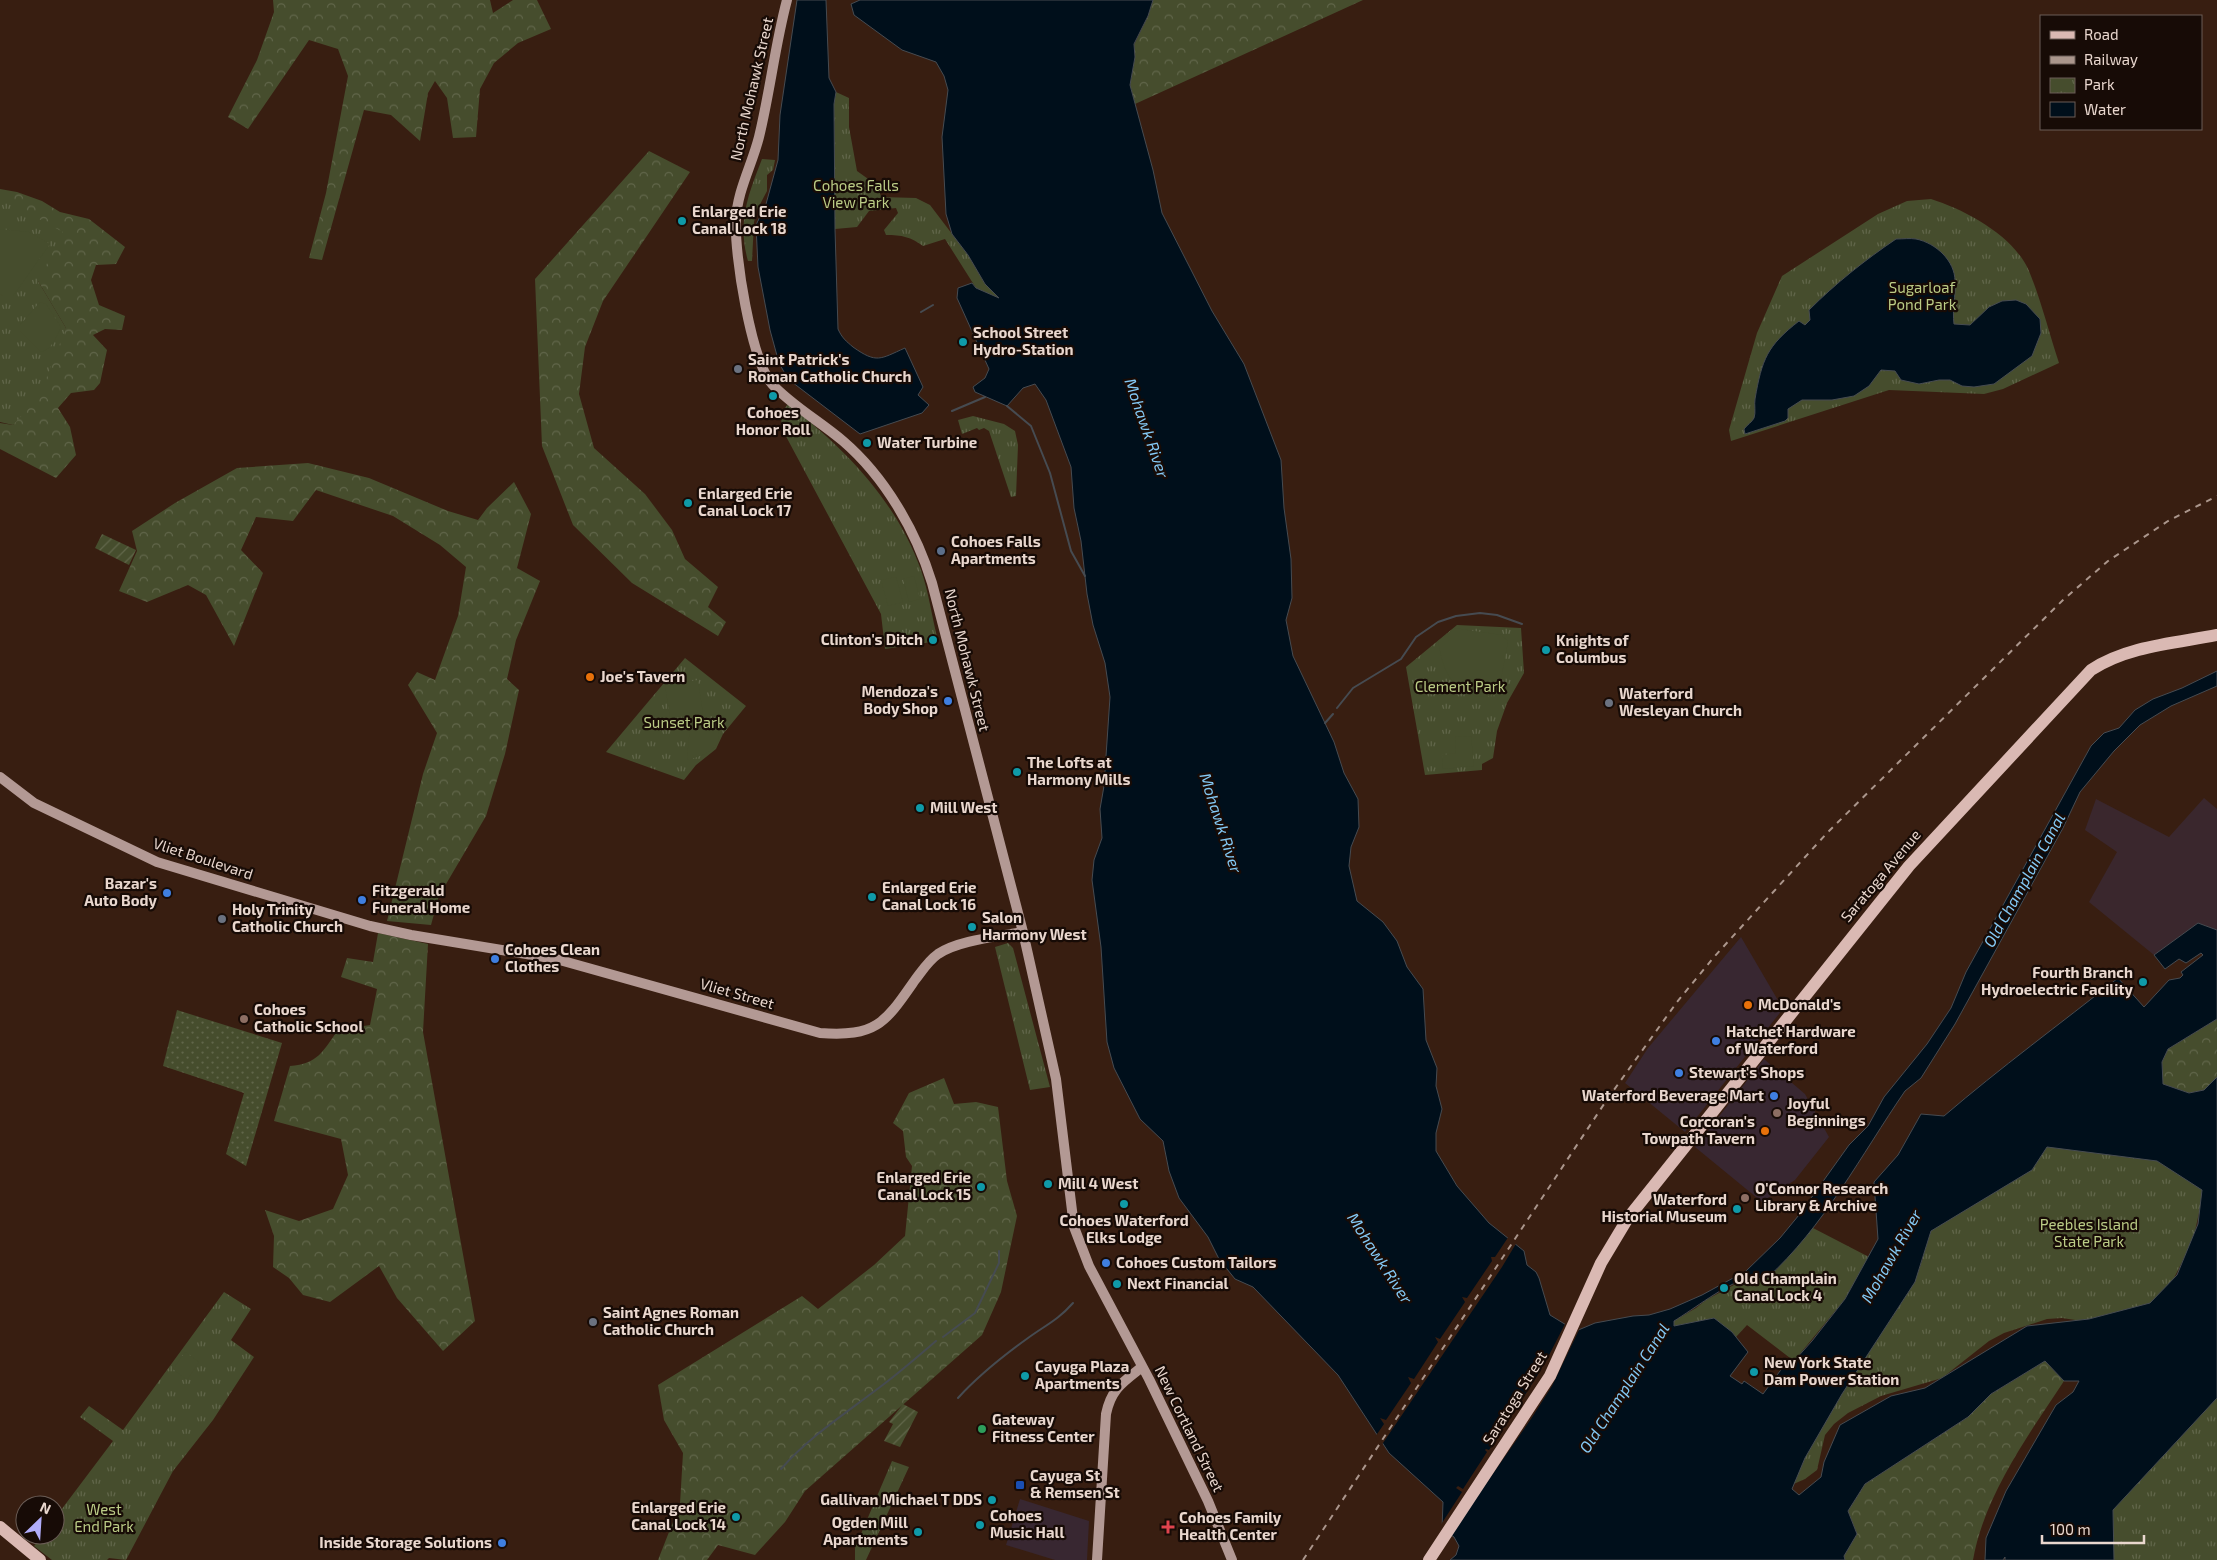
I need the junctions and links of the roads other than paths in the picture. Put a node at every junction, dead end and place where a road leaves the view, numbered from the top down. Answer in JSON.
{"nodes":[{"id":1,"x":787,"y":0,"type":"edge"},
{"id":2,"x":2217,"y":635,"type":"edge"},
{"id":3,"x":0,"y":777,"type":"edge"},
{"id":4,"x":1022,"y":932,"type":"junction"},
{"id":5,"x":411,"y":935,"type":"joint"},
{"id":6,"x":1628,"y":1218,"type":"joint"},
{"id":7,"x":1089,"y":1266,"type":"joint"},
{"id":8,"x":1142,"y":1367,"type":"junction"},
{"id":9,"x":0,"y":1527,"type":"edge"},
{"id":10,"x":40,"y":1560,"type":"edge"},
{"id":11,"x":1097,"y":1560,"type":"edge"},
{"id":12,"x":1232,"y":1560,"type":"edge"},
{"id":13,"x":1429,"y":1560,"type":"edge"}],
"edges":[{"from":1,"to":4,"type":"street","name":"North Mohawk Street"},
{"from":2,"to":6,"type":"main road","name":"Saratoga Avenue"},
{"from":3,"to":5,"type":"street","name":"Vliet Boulevard"},
{"from":4,"to":5,"type":"street","name":"Vliet Street"},
{"from":4,"to":7,"type":"street","name":"North Mohawk Street"},
{"from":6,"to":13,"type":"main road","name":"Saratoga Street"},
{"from":7,"to":8,"type":"street","name":"New Cortland Street"},
{"from":8,"to":11,"type":"street"},
{"from":8,"to":12,"type":"street","name":"New Cortland Street"},
{"from":9,"to":10,"type":"main road"}]}
